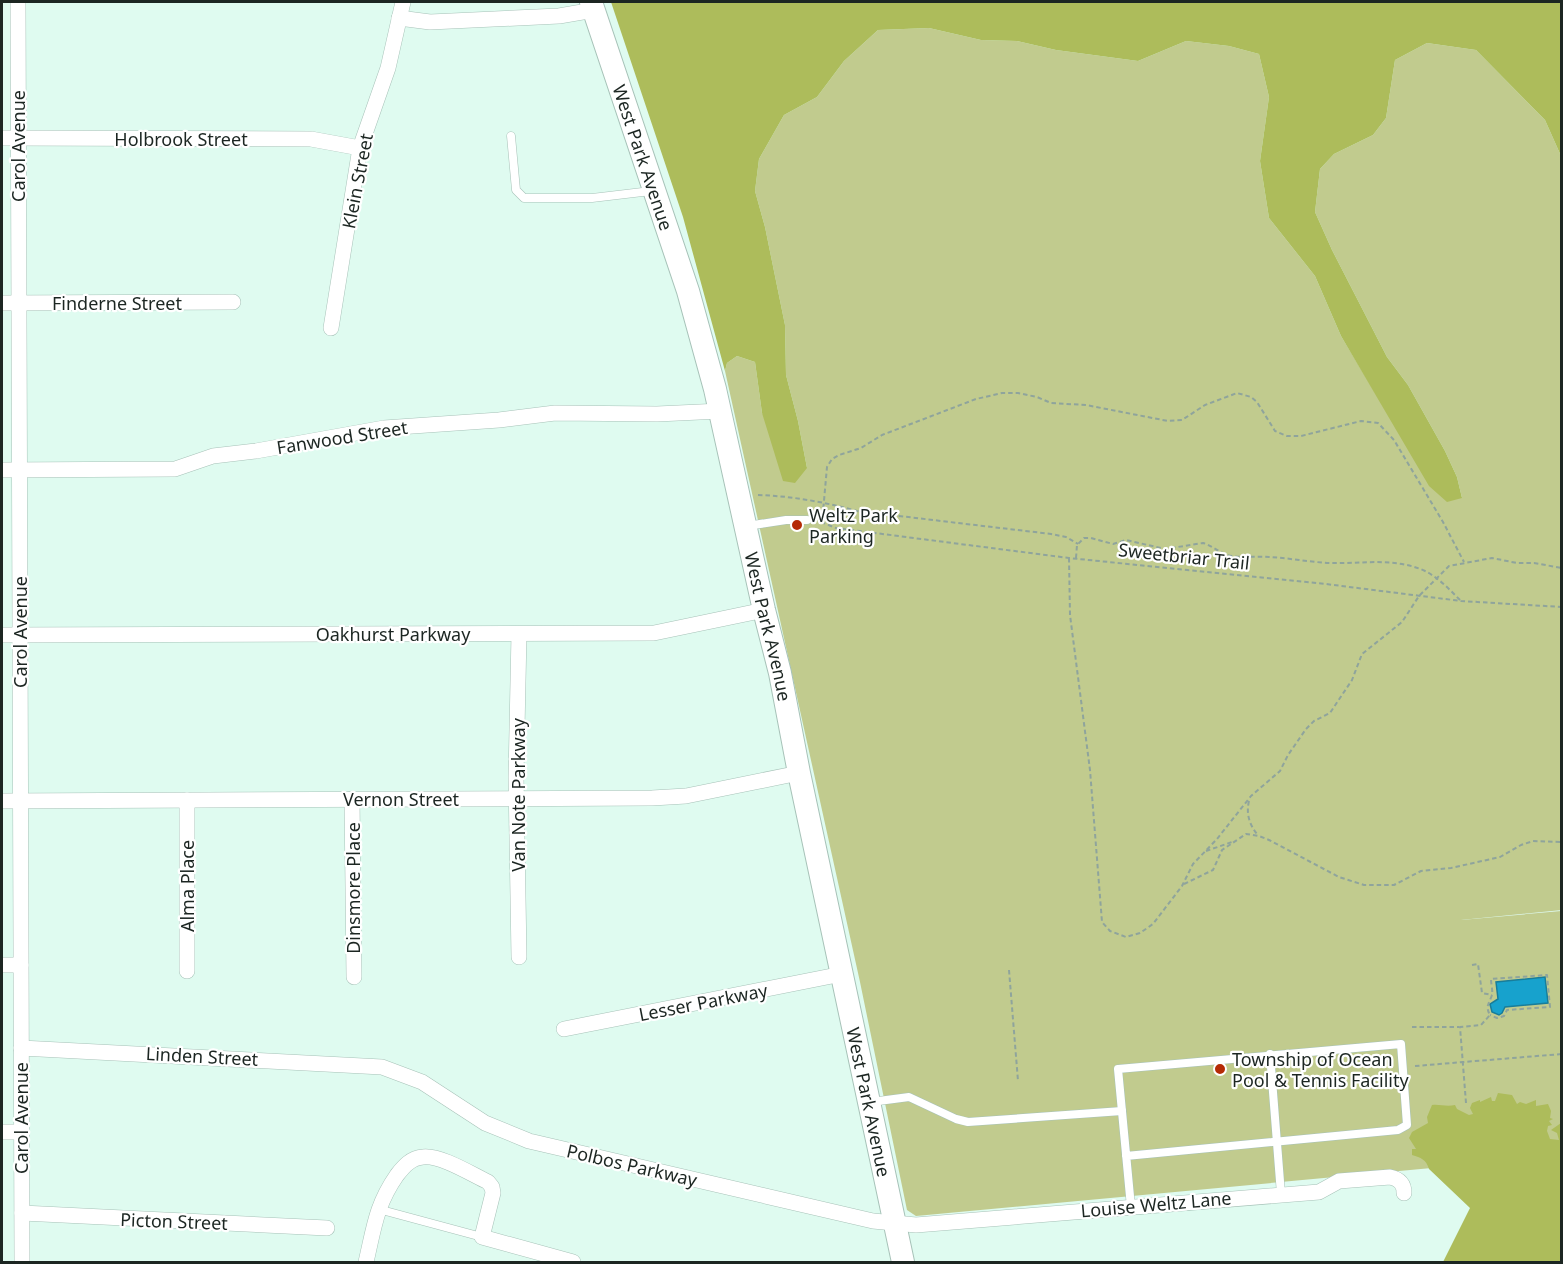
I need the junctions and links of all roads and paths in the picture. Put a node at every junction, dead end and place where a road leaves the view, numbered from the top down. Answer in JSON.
{"nodes":[{"id":1,"x":18,"y":2,"type":"edge"},
{"id":2,"x":403,"y":2,"type":"edge"},
{"id":3,"x":593,"y":6,"type":"edge"},
{"id":4,"x":399,"y":18,"type":"junction"},
{"id":5,"x":511,"y":136,"type":"dead end"},
{"id":6,"x":2,"y":138,"type":"edge"},
{"id":7,"x":18,"y":138,"type":"junction"},
{"id":8,"x":360,"y":148,"type":"junction"},
{"id":9,"x":656,"y":191,"type":"junction"},
{"id":10,"x":233,"y":302,"type":"dead end"},
{"id":11,"x":2,"y":303,"type":"edge"},
{"id":12,"x":18,"y":303,"type":"junction"},
{"id":13,"x":332,"y":328,"type":"dead end"},
{"id":14,"x":721,"y":411,"type":"junction"},
{"id":15,"x":2,"y":470,"type":"edge"},
{"id":16,"x":19,"y":470,"type":"junction"},
{"id":17,"x":758,"y":495,"type":"dead end"},
{"id":18,"x":823,"y":504,"type":"junction"},
{"id":19,"x":807,"y":520,"type":"joint"},
{"id":20,"x":822,"y":523,"type":"junction"},
{"id":21,"x":745,"y":526,"type":"junction"},
{"id":22,"x":1078,"y":544,"type":"junction"},
{"id":23,"x":1069,"y":558,"type":"junction"},
{"id":24,"x":1076,"y":558,"type":"junction"},
{"id":25,"x":1464,"y":562,"type":"junction"},
{"id":26,"x":1562,"y":568,"type":"edge"},
{"id":27,"x":1436,"y":578,"type":"junction"},
{"id":28,"x":1419,"y":596,"type":"junction"},
{"id":29,"x":1461,"y":601,"type":"junction"},
{"id":30,"x":1562,"y":607,"type":"edge"},
{"id":31,"x":764,"y":610,"type":"junction"},
{"id":32,"x":519,"y":634,"type":"junction"},
{"id":33,"x":2,"y":635,"type":"edge"},
{"id":34,"x":20,"y":635,"type":"junction"},
{"id":35,"x":799,"y":773,"type":"junction"},
{"id":36,"x":1251,"y":796,"type":"junction"},
{"id":37,"x":352,"y":799,"type":"junction"},
{"id":38,"x":517,"y":799,"type":"junction"},
{"id":39,"x":187,"y":800,"type":"junction"},
{"id":40,"x":2,"y":801,"type":"edge"},
{"id":41,"x":20,"y":801,"type":"junction"},
{"id":42,"x":1259,"y":836,"type":"junction"},
{"id":43,"x":1235,"y":841,"type":"junction"},
{"id":44,"x":1562,"y":842,"type":"edge"},
{"id":45,"x":1204,"y":853,"type":"junction"},
{"id":46,"x":1182,"y":886,"type":"junction"},
{"id":47,"x":519,"y":957,"type":"dead end"},
{"id":48,"x":2,"y":965,"type":"edge"},
{"id":49,"x":21,"y":965,"type":"junction"},
{"id":50,"x":1473,"y":965,"type":"dead end"},
{"id":51,"x":1009,"y":970,"type":"dead end"},
{"id":52,"x":187,"y":971,"type":"dead end"},
{"id":53,"x":842,"y":974,"type":"junction"},
{"id":54,"x":354,"y":977,"type":"dead end"},
{"id":55,"x":1492,"y":995,"type":"junction"},
{"id":56,"x":1490,"y":1015,"type":"junction"},
{"id":57,"x":1412,"y":1027,"type":"dead end"},
{"id":58,"x":1461,"y":1027,"type":"junction"},
{"id":59,"x":564,"y":1029,"type":"dead end"},
{"id":60,"x":21,"y":1048,"type":"junction"},
{"id":61,"x":1270,"y":1054,"type":"junction"},
{"id":62,"x":1562,"y":1054,"type":"edge"},
{"id":63,"x":1463,"y":1062,"type":"junction"},
{"id":64,"x":1415,"y":1066,"type":"dead end"},
{"id":65,"x":382,"y":1067,"type":"joint"},
{"id":66,"x":1018,"y":1081,"type":"dead end"},
{"id":67,"x":870,"y":1102,"type":"junction"},
{"id":68,"x":1466,"y":1103,"type":"dead end"},
{"id":69,"x":1122,"y":1111,"type":"junction"},
{"id":70,"x":2,"y":1132,"type":"edge"},
{"id":71,"x":21,"y":1132,"type":"junction"},
{"id":72,"x":1277,"y":1142,"type":"junction"},
{"id":73,"x":1126,"y":1155,"type":"junction"},
{"id":74,"x":1404,"y":1193,"type":"dead end"},
{"id":75,"x":1281,"y":1194,"type":"junction"},
{"id":76,"x":1131,"y":1207,"type":"junction"},
{"id":77,"x":378,"y":1209,"type":"junction"},
{"id":78,"x":22,"y":1213,"type":"junction"},
{"id":79,"x":896,"y":1225,"type":"junction"},
{"id":80,"x":327,"y":1228,"type":"dead end"},
{"id":81,"x":482,"y":1238,"type":"junction"},
{"id":82,"x":22,"y":1263,"type":"edge"},
{"id":83,"x":366,"y":1263,"type":"edge"},
{"id":84,"x":573,"y":1263,"type":"edge"},
{"id":85,"x":903,"y":1263,"type":"edge"}],
"edges":[{"from":1,"to":7,"type":"street","name":"Carol Avenue"},
{"from":2,"to":4,"type":"street","name":"Klein Street"},
{"from":3,"to":4,"type":"street"},
{"from":3,"to":9,"type":"street","name":"West Park Avenue"},
{"from":4,"to":8,"type":"street","name":"Klein Street"},
{"from":5,"to":9,"type":"lane"},
{"from":6,"to":7,"type":"street","name":"Holbrook Street"},
{"from":7,"to":8,"type":"street","name":"Holbrook Street"},
{"from":7,"to":12,"type":"street","name":"Carol Avenue"},
{"from":8,"to":13,"type":"street","name":"Klein Street"},
{"from":9,"to":14,"type":"street","name":"West Park Avenue"},
{"from":10,"to":12,"type":"street","name":"Finderne Street"},
{"from":11,"to":12,"type":"street","name":"Finderne Street"},
{"from":12,"to":16,"type":"street","name":"Carol Avenue"},
{"from":14,"to":16,"type":"street","name":"Fanwood Street"},
{"from":14,"to":21,"type":"street","name":"West Park Avenue"},
{"from":15,"to":16,"type":"street","name":"Fanwood Street"},
{"from":16,"to":34,"type":"street","name":"Carol Avenue"},
{"from":17,"to":18,"type":"path"},
{"from":18,"to":20,"type":"path"},
{"from":18,"to":22,"type":"path"},
{"from":18,"to":25,"type":"path"},
{"from":19,"to":20,"type":"path","name":"Sweetbriar Trail"},
{"from":19,"to":21,"type":"lane"},
{"from":20,"to":23,"type":"path","name":"Sweetbriar Trail"},
{"from":21,"to":31,"type":"street","name":"West Park Avenue"},
{"from":22,"to":24,"type":"path"},
{"from":22,"to":27,"type":"path"},
{"from":23,"to":24,"type":"path","name":"Sweetbriar Trail"},
{"from":23,"to":46,"type":"path"},
{"from":24,"to":28,"type":"path","name":"Sweetbriar Trail"},
{"from":25,"to":26,"type":"path"},
{"from":25,"to":27,"type":"path"},
{"from":27,"to":28,"type":"path"},
{"from":27,"to":29,"type":"path"},
{"from":28,"to":29,"type":"path","name":"Sweetbriar Trail"},
{"from":28,"to":36,"type":"path"},
{"from":29,"to":30,"type":"path","name":"Sweetbriar Trail"},
{"from":31,"to":32,"type":"street","name":"Oakhurst Parkway"},
{"from":31,"to":35,"type":"street","name":"West Park Avenue"},
{"from":32,"to":34,"type":"street","name":"Oakhurst Parkway"},
{"from":32,"to":38,"type":"street","name":"Van Note Parkway"},
{"from":33,"to":34,"type":"street","name":"Oakhurst Parkway"},
{"from":34,"to":41,"type":"street","name":"Carol Avenue"},
{"from":35,"to":38,"type":"street","name":"Vernon Street"},
{"from":35,"to":53,"type":"street","name":"West Park Avenue"},
{"from":36,"to":42,"type":"path"},
{"from":36,"to":45,"type":"path"},
{"from":37,"to":38,"type":"street","name":"Vernon Street"},
{"from":37,"to":39,"type":"street","name":"Vernon Street"},
{"from":37,"to":54,"type":"street","name":"Dinsmore Place"},
{"from":38,"to":47,"type":"street","name":"Van Note Parkway"},
{"from":39,"to":41,"type":"street","name":"Vernon Street"},
{"from":39,"to":52,"type":"street","name":"Alma Place"},
{"from":40,"to":41,"type":"street","name":"Vernon Street"},
{"from":41,"to":49,"type":"street","name":"Carol Avenue"},
{"from":42,"to":43,"type":"path"},
{"from":42,"to":44,"type":"path"},
{"from":43,"to":45,"type":"path"},
{"from":43,"to":46,"type":"path"},
{"from":45,"to":46,"type":"path"},
{"from":48,"to":49,"type":"street"},
{"from":49,"to":60,"type":"street","name":"Carol Avenue"},
{"from":50,"to":55,"type":"path"},
{"from":51,"to":66,"type":"path"},
{"from":53,"to":59,"type":"street","name":"Lesser Parkway"},
{"from":53,"to":67,"type":"street","name":"West Park Avenue"},
{"from":55,"to":56,"type":"path"},
{"from":55,"to":56,"type":"path"},
{"from":56,"to":58,"type":"path"},
{"from":57,"to":58,"type":"path"},
{"from":58,"to":63,"type":"path"},
{"from":60,"to":65,"type":"street","name":"Linden Street"},
{"from":60,"to":71,"type":"street","name":"Carol Avenue"},
{"from":61,"to":69,"type":"lane"},
{"from":61,"to":72,"type":"lane"},
{"from":61,"to":72,"type":"lane"},
{"from":62,"to":63,"type":"path"},
{"from":63,"to":64,"type":"path"},
{"from":63,"to":68,"type":"path"},
{"from":65,"to":79,"type":"street","name":"Polbos Parkway"},
{"from":67,"to":69,"type":"lane"},
{"from":67,"to":79,"type":"street","name":"West Park Avenue"},
{"from":69,"to":73,"type":"lane"},
{"from":70,"to":71,"type":"street"},
{"from":71,"to":78,"type":"street","name":"Carol Avenue"},
{"from":72,"to":73,"type":"lane"},
{"from":72,"to":75,"type":"lane"},
{"from":73,"to":76,"type":"lane"},
{"from":74,"to":75,"type":"street","name":"Louise Weltz Lane"},
{"from":75,"to":76,"type":"street","name":"Louise Weltz Lane"},
{"from":76,"to":79,"type":"street","name":"Louise Weltz Lane"},
{"from":77,"to":81,"type":"lane"},
{"from":77,"to":81,"type":"street"},
{"from":77,"to":83,"type":"street"},
{"from":78,"to":80,"type":"street","name":"Picton Street"},
{"from":78,"to":82,"type":"street","name":"Carol Avenue"},
{"from":79,"to":85,"type":"street","name":"West Park Avenue"},
{"from":81,"to":84,"type":"street"}]}
